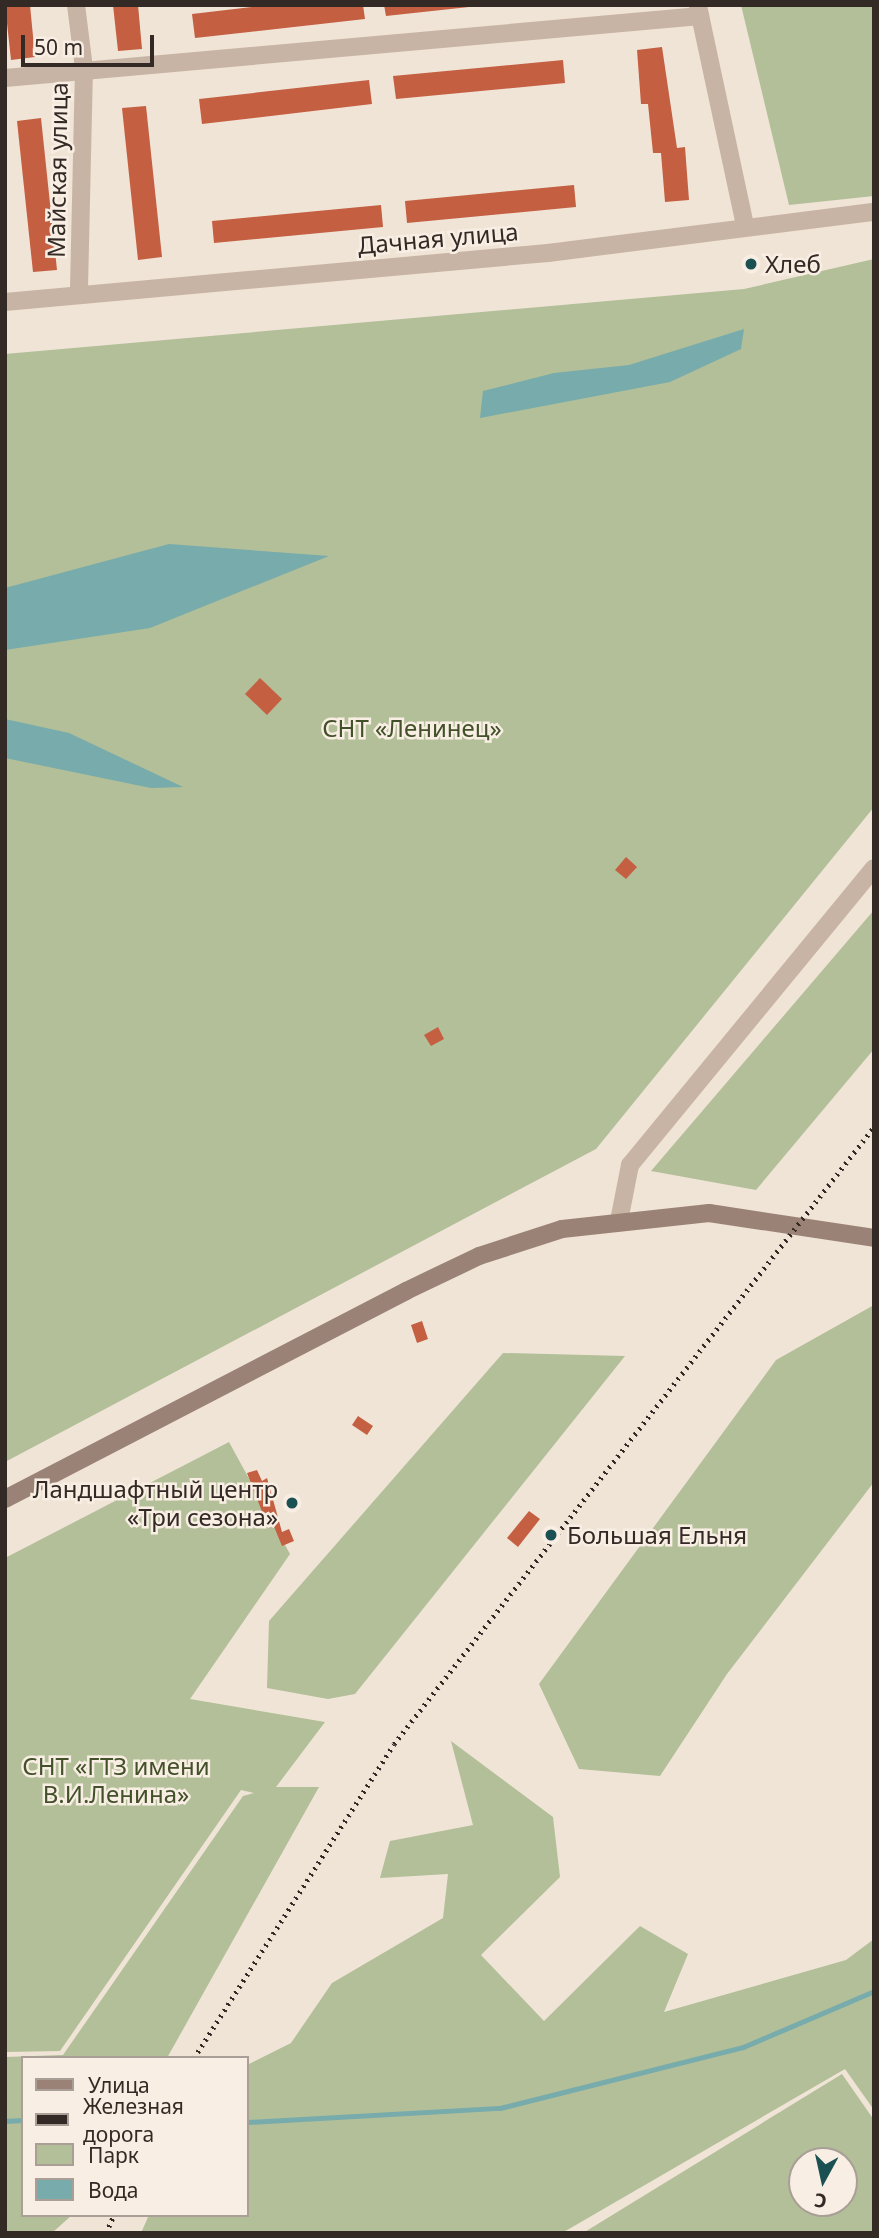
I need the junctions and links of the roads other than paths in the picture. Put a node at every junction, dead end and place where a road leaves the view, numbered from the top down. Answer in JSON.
{"nodes":[{"id":1,"x":76,"y":5,"type":"edge"},
{"id":2,"x":699,"y":11,"type":"edge"},
{"id":3,"x":84,"y":68,"type":"junction"},
{"id":4,"x":5,"y":78,"type":"edge"},
{"id":5,"x":874,"y":212,"type":"edge"},
{"id":6,"x":746,"y":225,"type":"junction"},
{"id":7,"x":79,"y":295,"type":"junction"},
{"id":8,"x":5,"y":302,"type":"edge"},
{"id":9,"x":874,"y":868,"type":"edge"},
{"id":10,"x":619,"y":1221,"type":"junction"},
{"id":11,"x":874,"y":1238,"type":"edge"},
{"id":12,"x":5,"y":1499,"type":"edge"}],
"edges":[{"from":1,"to":3,"type":"street","name":"Майская улица"},
{"from":2,"to":3,"type":"street"},
{"from":2,"to":6,"type":"street"},
{"from":3,"to":4,"type":"street"},
{"from":3,"to":7,"type":"street","name":"Майская улица"},
{"from":5,"to":6,"type":"street","name":"Дачная улица"},
{"from":6,"to":7,"type":"street","name":"Дачная улица"},
{"from":7,"to":8,"type":"street","name":"Дачная улица"},
{"from":9,"to":10,"type":"street"},
{"from":10,"to":11,"type":"main road"},
{"from":10,"to":12,"type":"main road"}]}
